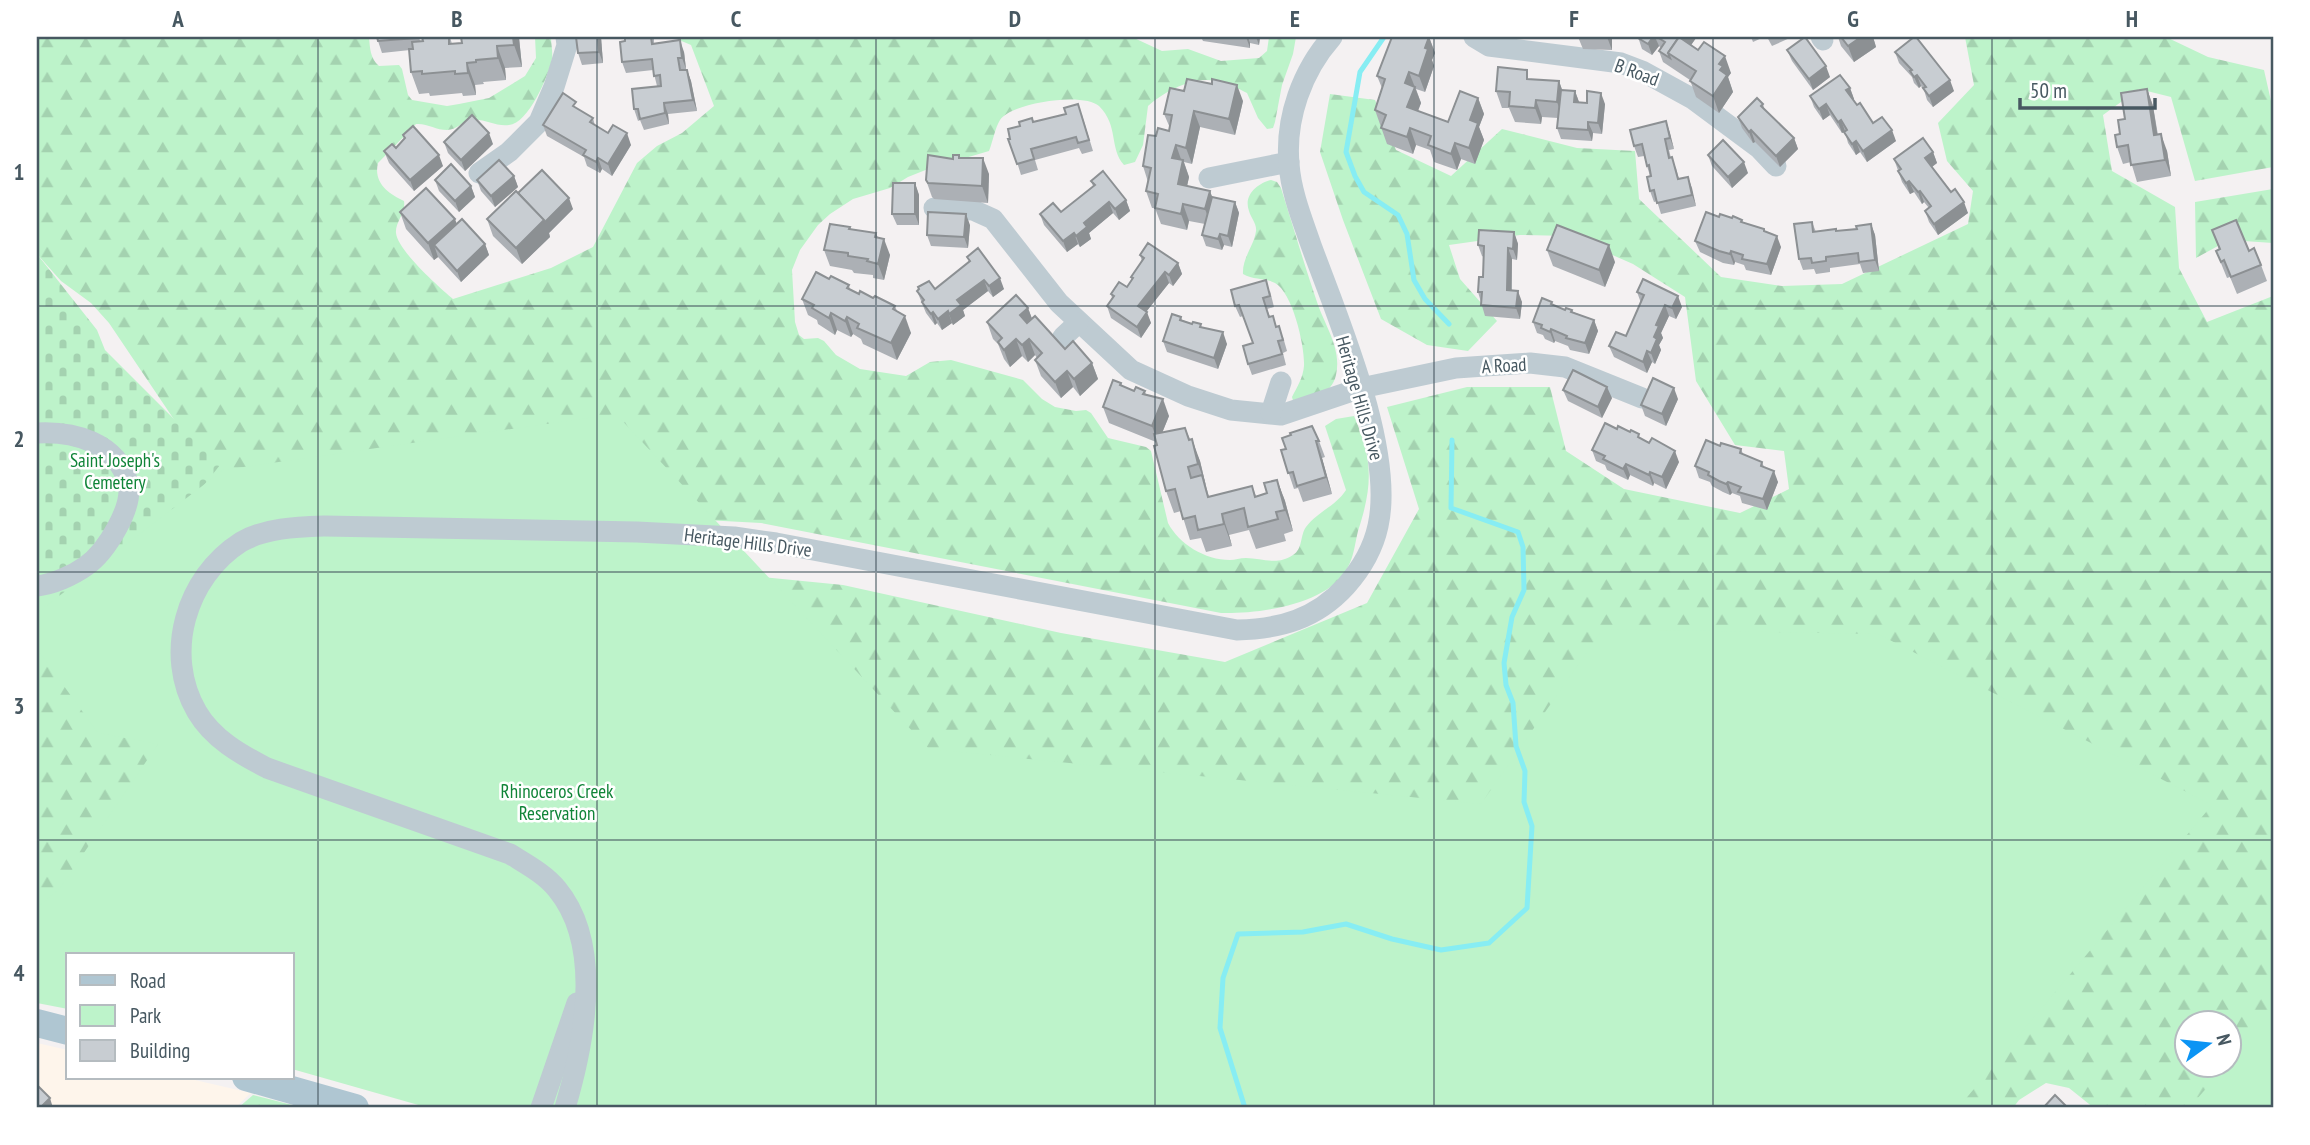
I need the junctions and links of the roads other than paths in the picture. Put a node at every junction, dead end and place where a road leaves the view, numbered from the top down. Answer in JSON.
{"nodes":[{"id":1,"x":566,"y":37,"type":"edge"},
{"id":2,"x":1332,"y":37,"type":"edge"},
{"id":3,"x":1474,"y":37,"type":"edge"},
{"id":4,"x":1289,"y":162,"type":"junction"},
{"id":5,"x":1776,"y":166,"type":"edge"},
{"id":6,"x":479,"y":173,"type":"dead end"},
{"id":7,"x":1209,"y":178,"type":"dead end"},
{"id":8,"x":934,"y":208,"type":"dead end"},
{"id":9,"x":1281,"y":382,"type":"dead end"},
{"id":10,"x":1361,"y":388,"type":"junction"},
{"id":11,"x":1642,"y":398,"type":"edge"},
{"id":12,"x":1271,"y":413,"type":"junction"},
{"id":13,"x":37,"y":433,"type":"edge"},
{"id":14,"x":37,"y":586,"type":"edge"},
{"id":15,"x":585,"y":974,"type":"junction"},
{"id":16,"x":37,"y":1023,"type":"edge"},
{"id":17,"x":66,"y":1030,"type":"edge"},
{"id":18,"x":250,"y":1078,"type":"edge"},
{"id":19,"x":355,"y":1108,"type":"edge"},
{"id":20,"x":541,"y":1108,"type":"edge"},
{"id":21,"x":565,"y":1108,"type":"edge"}],
"edges":[{"from":1,"to":6,"type":"street"},
{"from":2,"to":4,"type":"street","name":"Heritage Hills Drive"},
{"from":3,"to":5,"type":"street","name":"B Road"},
{"from":4,"to":7,"type":"street"},
{"from":4,"to":10,"type":"street","name":"Heritage Hills Drive"},
{"from":8,"to":12,"type":"street","name":"A Road"},
{"from":9,"to":12,"type":"street"},
{"from":10,"to":11,"type":"street","name":"A Road"},
{"from":10,"to":12,"type":"street","name":"A Road"},
{"from":10,"to":15,"type":"street","name":"Heritage Hills Drive"},
{"from":13,"to":14,"type":"street"},
{"from":15,"to":20,"type":"street","name":"Heritage Hills Drive"},
{"from":15,"to":21,"type":"street","name":"Heritage Hills Drive"},
{"from":16,"to":17,"type":"main road"},
{"from":18,"to":19,"type":"main road"}]}
